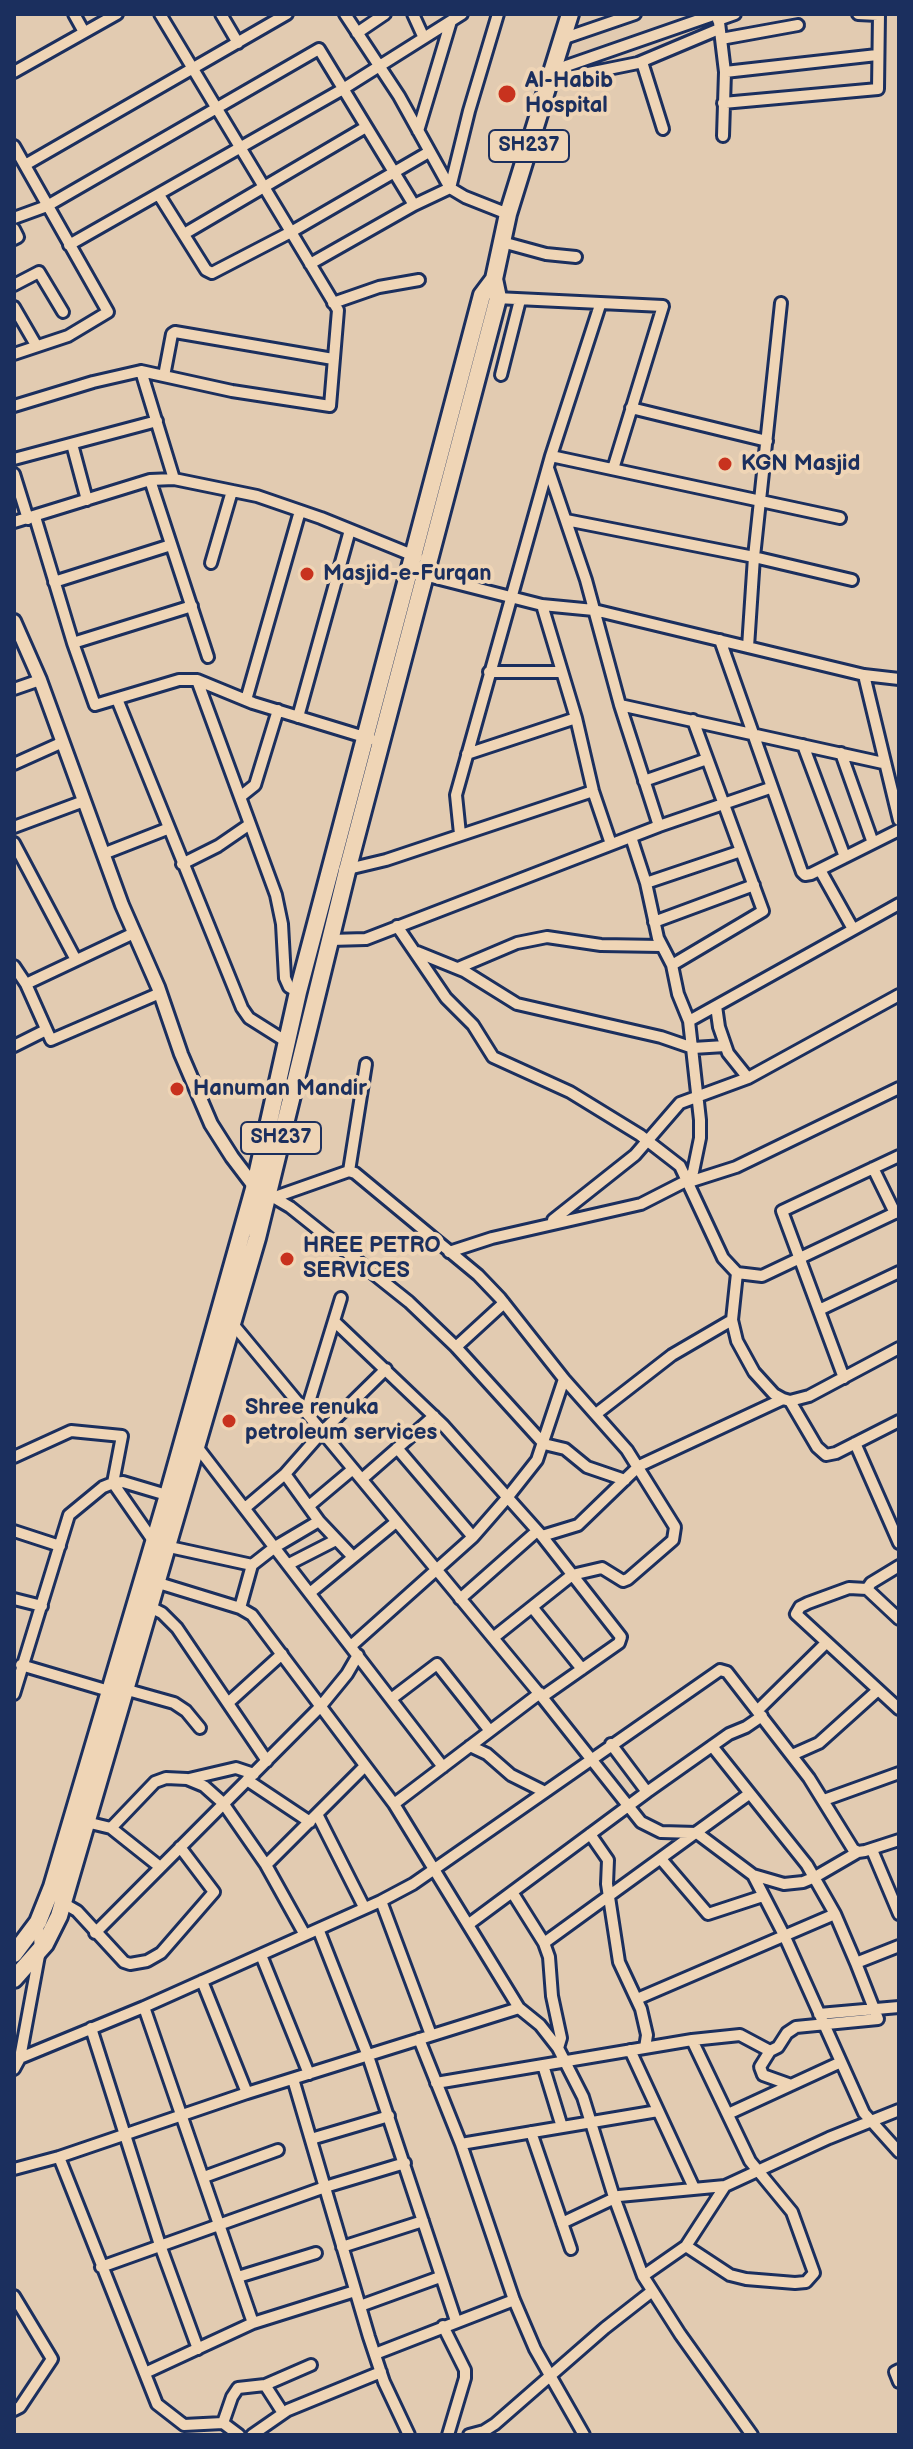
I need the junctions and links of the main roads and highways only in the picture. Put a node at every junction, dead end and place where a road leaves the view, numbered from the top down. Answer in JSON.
{"nodes":[{"id":1,"x":570,"y":14,"type":"edge"},
{"id":2,"x":339,"y":869,"type":"junction"},
{"id":3,"x":265,"y":1193,"type":"junction"},
{"id":4,"x":173,"y":1497,"type":"junction"},
{"id":5,"x":149,"y":1579,"type":"junction"},
{"id":6,"x":117,"y":1690,"type":"junction"},
{"id":7,"x":14,"y":1954,"type":"edge"},
{"id":8,"x":14,"y":1979,"type":"edge"}],
"edges":[{"from":1,"to":2,"type":"main road","number":"SH237"},
{"from":2,"to":3,"type":"main road","number":"SH237"},
{"from":2,"to":3,"type":"main road","number":"SH237"},
{"from":3,"to":4,"type":"main road","number":"SH237"},
{"from":3,"to":4,"type":"main road","number":"SH237"},
{"from":4,"to":5,"type":"main road","number":"SH237"},
{"from":5,"to":6,"type":"main road","number":"SH237"},
{"from":5,"to":6,"type":"main road","number":"SH237"},
{"from":6,"to":7,"type":"main road","number":"SH237"},
{"from":6,"to":8,"type":"main road","number":"SH237"}]}
